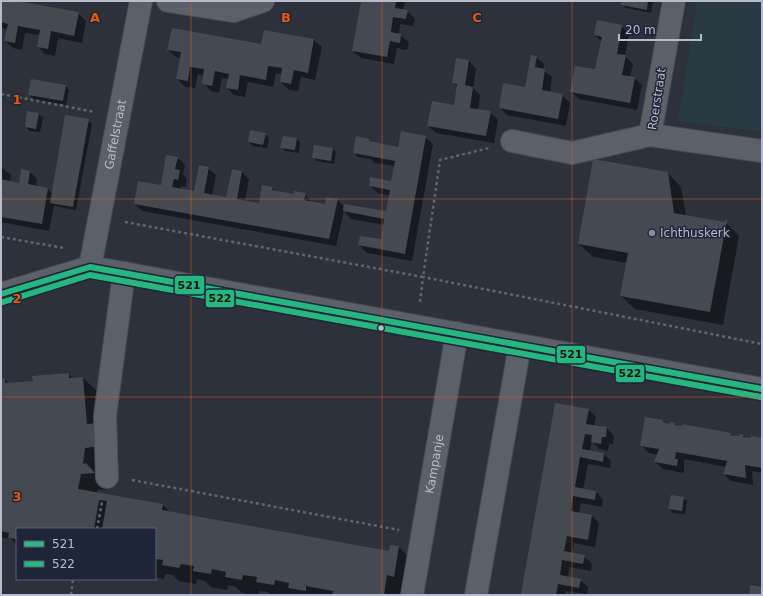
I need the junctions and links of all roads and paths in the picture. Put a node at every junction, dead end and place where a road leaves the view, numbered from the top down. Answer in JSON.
{"nodes":[{"id":1,"x":141,"y":1,"type":"edge"},
{"id":2,"x":168,"y":1,"type":"edge"},
{"id":3,"x":263,"y":1,"type":"edge"},
{"id":4,"x":674,"y":1,"type":"edge"},
{"id":5,"x":1,"y":94,"type":"edge"},
{"id":6,"x":118,"y":117,"type":"junction"},
{"id":7,"x":650,"y":135,"type":"junction"},
{"id":8,"x":512,"y":142,"type":"joint"},
{"id":9,"x":762,"y":151,"type":"edge"},
{"id":10,"x":99,"y":218,"type":"junction"},
{"id":11,"x":1,"y":237,"type":"edge"},
{"id":12,"x":91,"y":260,"type":"junction"},
{"id":13,"x":124,"y":273,"type":"junction"},
{"id":14,"x":423,"y":277,"type":"junction"},
{"id":15,"x":1,"y":294,"type":"edge"},
{"id":16,"x":457,"y":333,"type":"junction"},
{"id":17,"x":762,"y":344,"type":"edge"},
{"id":18,"x":520,"y":345,"type":"junction"},
{"id":19,"x":762,"y":389,"type":"edge"},
{"id":20,"x":106,"y":477,"type":"joint"},
{"id":21,"x":102,"y":500,"type":"dead end"},
{"id":22,"x":97,"y":528,"type":"edge"},
{"id":23,"x":422,"y":535,"type":"junction"},
{"id":24,"x":73,"y":580,"type":"edge"},
{"id":25,"x":70,"y":595,"type":"edge"},
{"id":26,"x":412,"y":595,"type":"edge"},
{"id":27,"x":476,"y":595,"type":"edge"}],
"edges":[{"from":1,"to":6,"type":"street","name":"Gaffelstraat"},
{"from":2,"to":3,"type":"street"},
{"from":4,"to":7,"type":"street","name":"Roerstraat"},
{"from":5,"to":6,"type":"path"},
{"from":6,"to":10,"type":"street","name":"Gaffelstraat"},
{"from":7,"to":8,"type":"street"},
{"from":7,"to":9,"type":"street","name":"Roerstraat"},
{"from":8,"to":14,"type":"path"},
{"from":10,"to":12,"type":"street","name":"Gaffelstraat"},
{"from":10,"to":14,"type":"path"},
{"from":11,"to":12,"type":"path"},
{"from":12,"to":13,"type":"street"},
{"from":12,"to":15,"type":"street"},
{"from":13,"to":16,"type":"street"},
{"from":13,"to":20,"type":"street"},
{"from":14,"to":17,"type":"path"},
{"from":16,"to":18,"type":"street"},
{"from":16,"to":23,"type":"street","name":"Kampanje"},
{"from":18,"to":19,"type":"street"},
{"from":18,"to":27,"type":"street"},
{"from":20,"to":23,"type":"path"},
{"from":21,"to":22,"type":"path"},
{"from":23,"to":26,"type":"street","name":"Kampanje"},
{"from":24,"to":25,"type":"path"}]}
